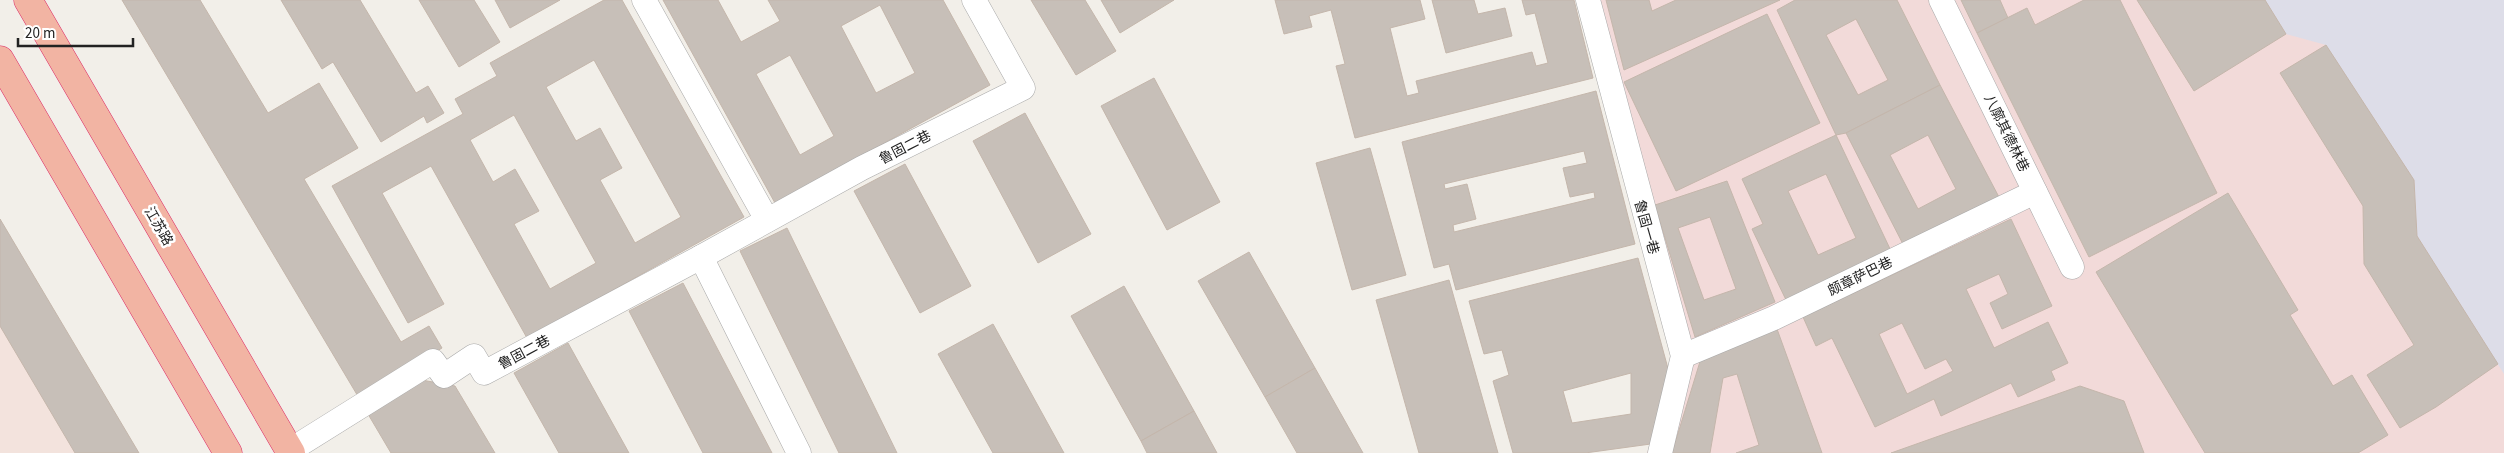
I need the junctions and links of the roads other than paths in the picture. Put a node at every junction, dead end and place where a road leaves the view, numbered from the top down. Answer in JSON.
{"nodes":[{"id":1,"x":28,"y":0,"type":"edge"},
{"id":2,"x":644,"y":0,"type":"edge"},
{"id":3,"x":974,"y":0,"type":"edge"},
{"id":4,"x":1588,"y":0,"type":"edge"},
{"id":5,"x":1941,"y":0,"type":"edge"},
{"id":6,"x":0,"y":60,"type":"edge"},
{"id":7,"x":2035,"y":192,"type":"junction"},
{"id":8,"x":762,"y":211,"type":"junction"},
{"id":9,"x":700,"y":257,"type":"junction"},
{"id":10,"x":2072,"y":267,"type":"dead end"},
{"id":11,"x":1683,"y":356,"type":"junction"},
{"id":12,"x":290,"y":452,"type":"edge"},
{"id":13,"x":228,"y":453,"type":"edge"},
{"id":14,"x":799,"y":453,"type":"edge"},
{"id":15,"x":1660,"y":453,"type":"edge"}],
"edges":[{"from":1,"to":12,"type":"highway","name":"江苏路"},
{"from":2,"to":8,"type":"street"},
{"from":3,"to":8,"type":"street","name":"鲁固二巷"},
{"from":4,"to":11,"type":"street","name":"鲁固一巷"},
{"from":5,"to":7,"type":"street","name":"八廓其德林巷"},
{"from":6,"to":13,"type":"highway"},
{"from":7,"to":10,"type":"street","name":"八廓其德林巷"},
{"from":7,"to":11,"type":"street","name":"颇章萨巴巷"},
{"from":8,"to":9,"type":"street","name":"鲁固二巷"},
{"from":9,"to":12,"type":"street","name":"鲁固二巷"},
{"from":9,"to":14,"type":"street"},
{"from":11,"to":15,"type":"street","name":"鲁固一巷"}]}
